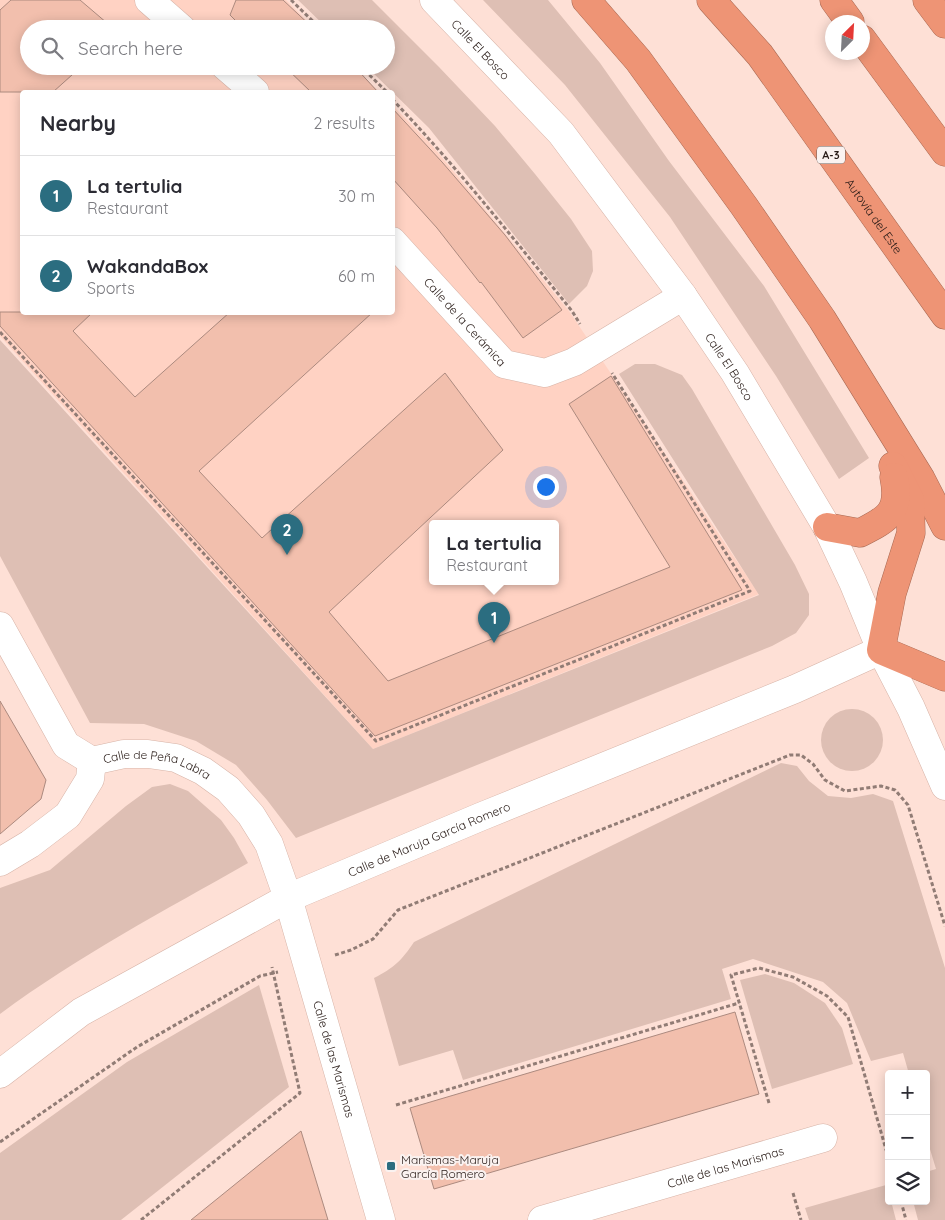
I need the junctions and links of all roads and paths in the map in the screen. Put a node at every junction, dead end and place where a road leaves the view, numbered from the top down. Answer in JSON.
{"nodes":[{"id":1,"x":150,"y":0,"type":"edge"},
{"id":2,"x":291,"y":0,"type":"edge"},
{"id":3,"x":434,"y":0,"type":"edge"},
{"id":4,"x":586,"y":0,"type":"edge"},
{"id":5,"x":711,"y":0,"type":"edge"},
{"id":6,"x":834,"y":0,"type":"edge"},
{"id":7,"x":927,"y":0,"type":"edge"},
{"id":8,"x":845,"y":15,"type":"edge"},
{"id":9,"x":172,"y":20,"type":"edge"},
{"id":10,"x":312,"y":20,"type":"edge"},
{"id":11,"x":945,"y":24,"type":"edge"},
{"id":12,"x":870,"y":50,"type":"edge"},
{"id":13,"x":235,"y":75,"type":"edge"},
{"id":14,"x":369,"y":75,"type":"edge"},
{"id":15,"x":253,"y":90,"type":"edge"},
{"id":16,"x":385,"y":90,"type":"edge"},
{"id":17,"x":395,"y":102,"type":"edge"},
{"id":18,"x":945,"y":152,"type":"edge"},
{"id":19,"x":395,"y":244,"type":"edge"},
{"id":20,"x":683,"y":296,"type":"junction"},
{"id":21,"x":945,"y":315,"type":"edge"},
{"id":22,"x":822,"y":318,"type":"junction"},
{"id":23,"x":0,"y":332,"type":"edge"},
{"id":24,"x":596,"y":349,"type":"junction"},
{"id":25,"x":892,"y":463,"type":"junction"},
{"id":26,"x":945,"y":526,"type":"edge"},
{"id":27,"x":827,"y":527,"type":"junction"},
{"id":28,"x":0,"y":626,"type":"edge"},
{"id":29,"x":881,"y":650,"type":"junction"},
{"id":30,"x":945,"y":677,"type":"edge"},
{"id":31,"x":92,"y":762,"type":"junction"},
{"id":32,"x":945,"y":786,"type":"edge"},
{"id":33,"x":0,"y":862,"type":"edge"},
{"id":34,"x":288,"y":898,"type":"junction"},
{"id":35,"x":945,"y":926,"type":"edge"},
{"id":36,"x":329,"y":957,"type":"dead end"},
{"id":37,"x":272,"y":967,"type":"dead end"},
{"id":38,"x":283,"y":970,"type":"dead end"},
{"id":39,"x":274,"y":973,"type":"junction"},
{"id":40,"x":739,"y":1003,"type":"junction"},
{"id":41,"x":0,"y":1074,"type":"edge"},
{"id":42,"x":768,"y":1103,"type":"dead end"},
{"id":43,"x":396,"y":1105,"type":"dead end"},
{"id":44,"x":824,"y":1138,"type":"dead end"},
{"id":45,"x":0,"y":1142,"type":"edge"},
{"id":46,"x":885,"y":1146,"type":"edge"},
{"id":47,"x":793,"y":1193,"type":"dead end"},
{"id":48,"x":902,"y":1205,"type":"edge"},
{"id":49,"x":141,"y":1220,"type":"edge"},
{"id":50,"x":381,"y":1220,"type":"edge"},
{"id":51,"x":542,"y":1220,"type":"edge"},
{"id":52,"x":801,"y":1220,"type":"edge"},
{"id":53,"x":906,"y":1220,"type":"edge"}],
"edges":[{"from":1,"to":9,"type":"street"},
{"from":2,"to":10,"type":"path"},
{"from":3,"to":20,"type":"street","name":"Calle El Bosco"},
{"from":4,"to":22,"type":"highway"},
{"from":5,"to":21,"type":"highway","name":"Autovía del Este","number":"A-3"},
{"from":6,"to":8,"type":"highway"},
{"from":7,"to":11,"type":"highway"},
{"from":12,"to":18,"type":"highway"},
{"from":13,"to":15,"type":"street"},
{"from":14,"to":16,"type":"path"},
{"from":17,"to":24,"type":"path"},
{"from":19,"to":24,"type":"street","name":"Calle de la Cerámica"},
{"from":20,"to":24,"type":"street","name":"Calle de la Cerámica"},
{"from":20,"to":27,"type":"street","name":"Calle El Bosco"},
{"from":22,"to":25,"type":"highway"},
{"from":22,"to":26,"type":"highway"},
{"from":23,"to":24,"type":"path"},
{"from":25,"to":27,"type":"highway"},
{"from":25,"to":29,"type":"highway"},
{"from":27,"to":29,"type":"street","name":"Calle El Bosco"},
{"from":28,"to":31,"type":"street","name":"Calle de Peña Labra"},
{"from":29,"to":30,"type":"highway"},
{"from":29,"to":32,"type":"street","name":"Calle El Bosco"},
{"from":29,"to":34,"type":"street","name":"Calle de Maruja García Romero"},
{"from":31,"to":33,"type":"street"},
{"from":31,"to":34,"type":"street","name":"Calle de Peña Labra"},
{"from":34,"to":41,"type":"street","name":"Calle de Maruja García Romero"},
{"from":34,"to":50,"type":"street","name":"Calle de las Marismas"},
{"from":35,"to":36,"type":"path"},
{"from":37,"to":39,"type":"path"},
{"from":38,"to":39,"type":"path"},
{"from":39,"to":45,"type":"path"},
{"from":39,"to":49,"type":"path"},
{"from":40,"to":42,"type":"path"},
{"from":40,"to":43,"type":"path"},
{"from":40,"to":46,"type":"path"},
{"from":44,"to":51,"type":"street","name":"Calle de las Marismas"},
{"from":47,"to":52,"type":"path"},
{"from":48,"to":53,"type":"path"}]}
